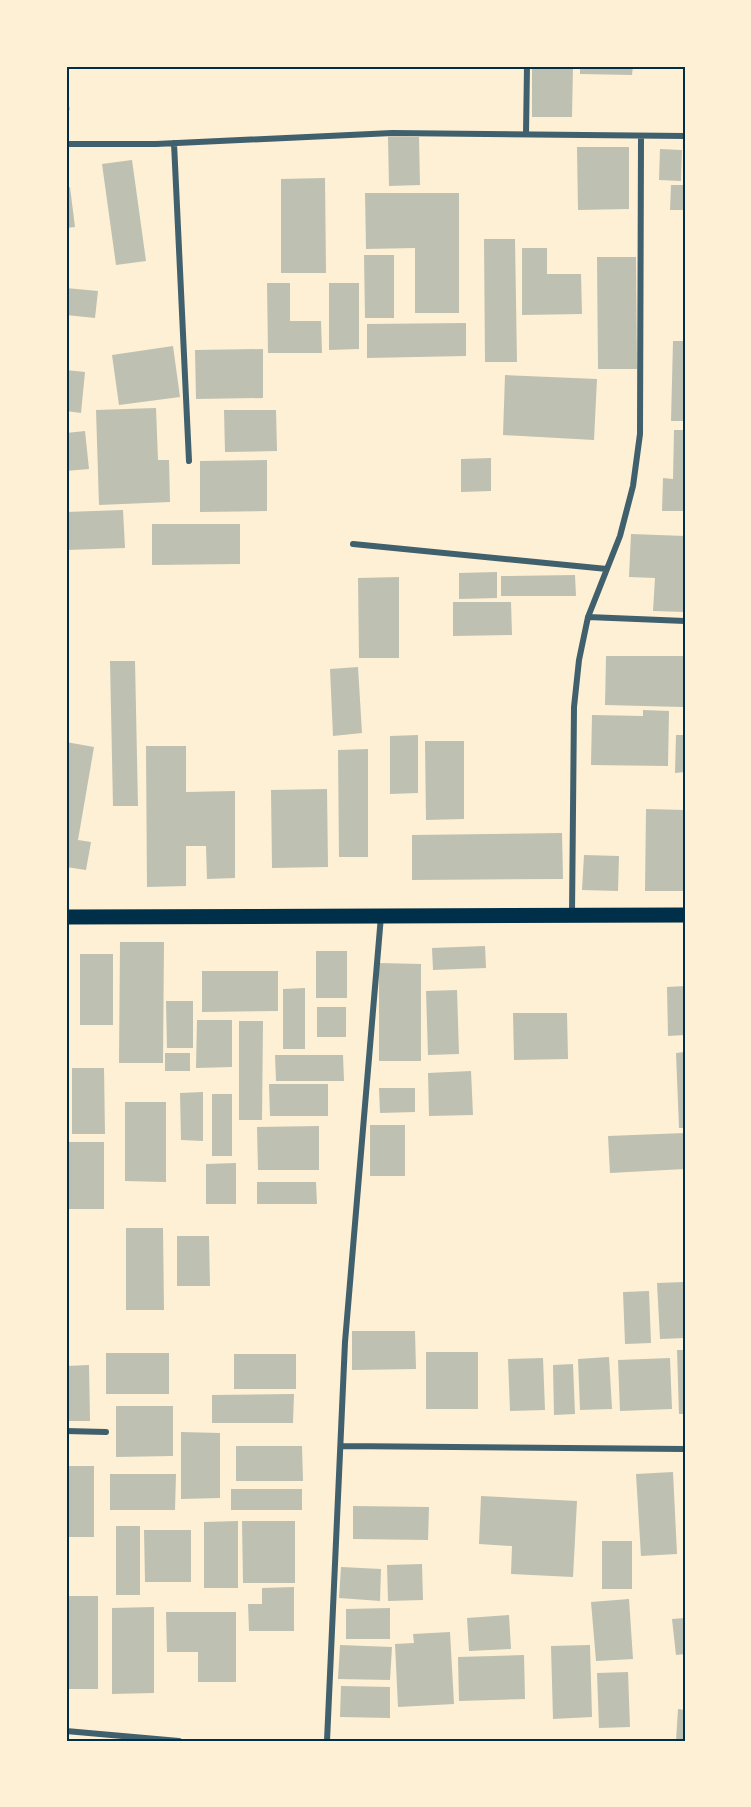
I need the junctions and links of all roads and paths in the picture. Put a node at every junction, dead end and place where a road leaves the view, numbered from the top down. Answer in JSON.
{"nodes":[{"id":1,"x":527,"y":66,"type":"edge"},
{"id":2,"x":526,"y":134,"type":"junction"},
{"id":3,"x":685,"y":136,"type":"edge"},
{"id":4,"x":641,"y":137,"type":"junction"},
{"id":5,"x":66,"y":144,"type":"edge"},
{"id":6,"x":174,"y":144,"type":"junction"},
{"id":7,"x":189,"y":461,"type":"dead end"},
{"id":8,"x":353,"y":544,"type":"dead end"},
{"id":9,"x":607,"y":569,"type":"junction"},
{"id":10,"x":588,"y":617,"type":"junction"},
{"id":11,"x":685,"y":621,"type":"edge"},
{"id":12,"x":572,"y":915,"type":"junction"},
{"id":13,"x":685,"y":915,"type":"edge"},
{"id":14,"x":381,"y":916,"type":"junction"},
{"id":15,"x":66,"y":917,"type":"edge"},
{"id":16,"x":66,"y":1431,"type":"edge"},
{"id":17,"x":106,"y":1432,"type":"dead end"},
{"id":18,"x":341,"y":1446,"type":"junction"},
{"id":19,"x":685,"y":1449,"type":"edge"},
{"id":20,"x":66,"y":1731,"type":"edge"},
{"id":21,"x":179,"y":1741,"type":"edge"},
{"id":22,"x":327,"y":1741,"type":"edge"}],
"edges":[{"from":1,"to":2,"type":"street"},
{"from":2,"to":4,"type":"street"},
{"from":2,"to":6,"type":"street"},
{"from":3,"to":4,"type":"street"},
{"from":4,"to":9,"type":"street"},
{"from":5,"to":6,"type":"street"},
{"from":6,"to":7,"type":"street"},
{"from":8,"to":9,"type":"street"},
{"from":9,"to":10,"type":"street"},
{"from":10,"to":11,"type":"street"},
{"from":10,"to":12,"type":"street"},
{"from":12,"to":13,"type":"main road"},
{"from":12,"to":14,"type":"main road"},
{"from":14,"to":15,"type":"main road"},
{"from":14,"to":18,"type":"street"},
{"from":16,"to":17,"type":"street"},
{"from":18,"to":19,"type":"street"},
{"from":18,"to":22,"type":"street"},
{"from":20,"to":21,"type":"street"}]}
